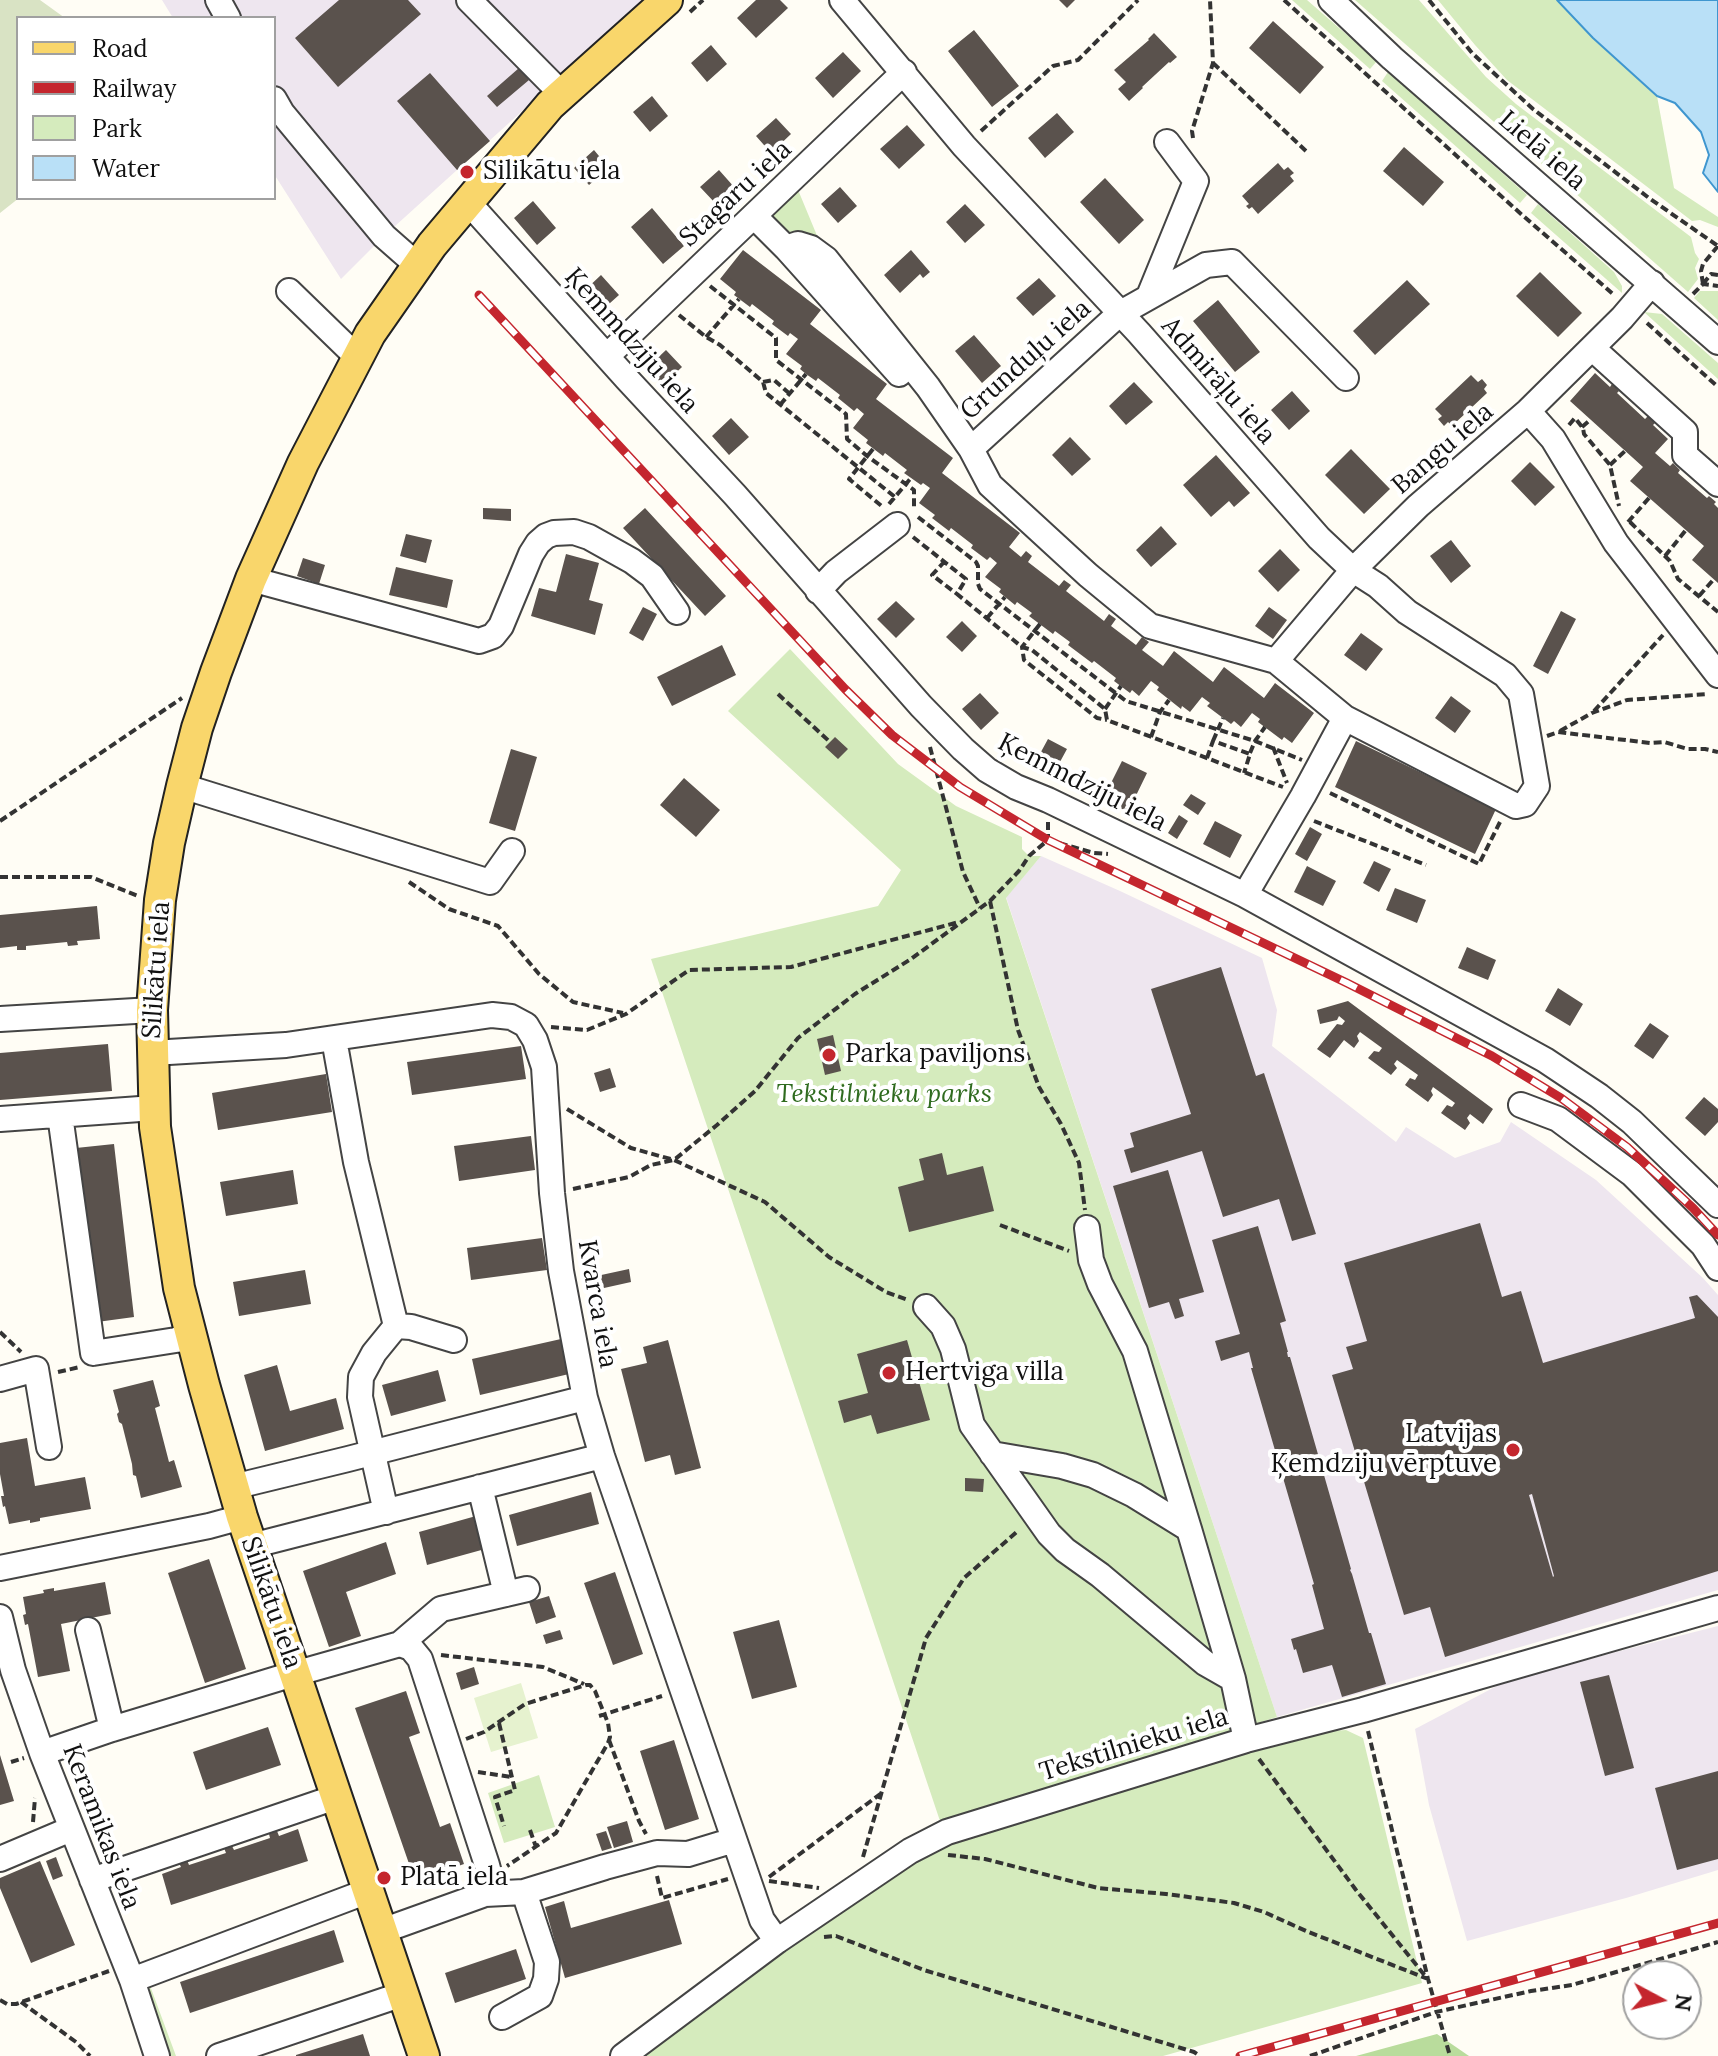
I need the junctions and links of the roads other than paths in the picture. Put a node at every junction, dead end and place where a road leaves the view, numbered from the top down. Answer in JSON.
{"nodes":[{"id":1,"x":469,"y":0,"type":"edge"},
{"id":2,"x":667,"y":0,"type":"edge"},
{"id":3,"x":842,"y":0,"type":"edge"},
{"id":4,"x":1331,"y":0,"type":"edge"},
{"id":5,"x":904,"y":72,"type":"junction"},
{"id":6,"x":562,"y":94,"type":"junction"},
{"id":7,"x":276,"y":102,"type":"edge"},
{"id":8,"x":1167,"y":142,"type":"dead end"},
{"id":9,"x":467,"y":201,"type":"junction"},
{"id":10,"x":754,"y":216,"type":"junction"},
{"id":11,"x":417,"y":265,"type":"junction"},
{"id":12,"x":1652,"y":283,"type":"junction"},
{"id":13,"x":289,"y":291,"type":"dead end"},
{"id":14,"x":1149,"y":296,"type":"junction"},
{"id":15,"x":1119,"y":314,"type":"junction"},
{"id":16,"x":1718,"y":342,"type":"edge"},
{"id":17,"x":1592,"y":348,"type":"junction"},
{"id":18,"x":607,"y":356,"type":"junction"},
{"id":19,"x":357,"y":357,"type":"junction"},
{"id":20,"x":1346,"y":378,"type":"dead end"},
{"id":21,"x":1528,"y":411,"type":"junction"},
{"id":22,"x":971,"y":449,"type":"junction"},
{"id":23,"x":1718,"y":484,"type":"edge"},
{"id":24,"x":890,"y":516,"type":"road end"},
{"id":25,"x":1353,"y":570,"type":"junction"},
{"id":26,"x":251,"y":579,"type":"junction"},
{"id":27,"x":818,"y":591,"type":"junction"},
{"id":28,"x":677,"y":612,"type":"dead end"},
{"id":29,"x":1276,"y":661,"type":"junction"},
{"id":30,"x":1718,"y":675,"type":"edge"},
{"id":31,"x":1345,"y":718,"type":"junction"},
{"id":32,"x":182,"y":786,"type":"junction"},
{"id":33,"x":512,"y":851,"type":"dead end"},
{"id":34,"x":1245,"y":895,"type":"junction"},
{"id":35,"x":152,"y":1010,"type":"junction"},
{"id":36,"x":0,"y":1019,"type":"edge"},
{"id":37,"x":334,"y":1039,"type":"junction"},
{"id":38,"x":152,"y":1053,"type":"junction"},
{"id":39,"x":1521,"y":1105,"type":"dead end"},
{"id":40,"x":154,"y":1108,"type":"junction"},
{"id":41,"x":60,"y":1115,"type":"junction"},
{"id":42,"x":0,"y":1119,"type":"edge"},
{"id":43,"x":1718,"y":1205,"type":"edge"},
{"id":44,"x":1087,"y":1228,"type":"road end"},
{"id":45,"x":1718,"y":1268,"type":"edge"},
{"id":46,"x":926,"y":1307,"type":"road end"},
{"id":47,"x":396,"y":1326,"type":"junction"},
{"id":48,"x":191,"y":1335,"type":"junction"},
{"id":49,"x":454,"y":1340,"type":"dead end"},
{"id":50,"x":0,"y":1379,"type":"edge"},
{"id":51,"x":585,"y":1398,"type":"junction"},
{"id":52,"x":49,"y":1447,"type":"dead end"},
{"id":53,"x":371,"y":1452,"type":"junction"},
{"id":54,"x":992,"y":1454,"type":"junction"},
{"id":55,"x":602,"y":1456,"type":"junction"},
{"id":56,"x":233,"y":1487,"type":"junction"},
{"id":57,"x":480,"y":1487,"type":"junction"},
{"id":58,"x":386,"y":1512,"type":"junction"},
{"id":59,"x":242,"y":1517,"type":"junction"},
{"id":60,"x":1189,"y":1529,"type":"junction"},
{"id":61,"x":251,"y":1546,"type":"junction"},
{"id":62,"x":0,"y":1568,"type":"edge"},
{"id":63,"x":1718,"y":1608,"type":"edge"},
{"id":64,"x":0,"y":1617,"type":"edge"},
{"id":65,"x":88,"y":1630,"type":"dead end"},
{"id":66,"x":410,"y":1652,"type":"junction"},
{"id":67,"x":6,"y":1672,"type":"edge"},
{"id":68,"x":295,"y":1674,"type":"junction"},
{"id":69,"x":1233,"y":1679,"type":"junction"},
{"id":70,"x":112,"y":1729,"type":"junction"},
{"id":71,"x":1246,"y":1740,"type":"junction"},
{"id":72,"x":42,"y":1753,"type":"junction"},
{"id":73,"x":336,"y":1797,"type":"junction"},
{"id":74,"x":71,"y":1829,"type":"junction"},
{"id":75,"x":734,"y":1840,"type":"junction"},
{"id":76,"x":0,"y":1859,"type":"edge"},
{"id":77,"x":92,"y":1880,"type":"junction"},
{"id":78,"x":488,"y":1884,"type":"junction"},
{"id":79,"x":368,"y":1891,"type":"junction"},
{"id":80,"x":524,"y":1892,"type":"junction"},
{"id":81,"x":382,"y":1931,"type":"junction"},
{"id":82,"x":777,"y":1941,"type":"junction"},
{"id":83,"x":129,"y":1973,"type":"junction"},
{"id":84,"x":403,"y":1994,"type":"junction"},
{"id":85,"x":502,"y":2017,"type":"dead end"},
{"id":86,"x":157,"y":2056,"type":"edge"},
{"id":87,"x":219,"y":2056,"type":"edge"},
{"id":88,"x":424,"y":2056,"type":"edge"},
{"id":89,"x":623,"y":2056,"type":"edge"}],
"edges":[{"from":1,"to":6,"type":"street"},
{"from":2,"to":6,"type":"main road","name":"Silikātu iela"},
{"from":3,"to":5,"type":"street","name":"Admirāļu iela"},
{"from":4,"to":12,"type":"street","name":"Lielā iela"},
{"from":5,"to":10,"type":"street","name":"Stagaru iela"},
{"from":5,"to":15,"type":"street","name":"Admirāļu iela"},
{"from":6,"to":9,"type":"main road","name":"Silikātu iela"},
{"from":7,"to":11,"type":"street"},
{"from":8,"to":14,"type":"street"},
{"from":9,"to":11,"type":"main road","name":"Silikātu iela"},
{"from":9,"to":18,"type":"street","name":"Ķemmdziju iela"},
{"from":10,"to":18,"type":"street","name":"Stagaru iela"},
{"from":10,"to":22,"type":"street"},
{"from":11,"to":19,"type":"main road","name":"Silikātu iela"},
{"from":12,"to":16,"type":"street","name":"Lielā iela"},
{"from":12,"to":17,"type":"street","name":"Bangu iela"},
{"from":13,"to":19,"type":"street"},
{"from":14,"to":15,"type":"street","name":"Grunduļu iela"},
{"from":14,"to":20,"type":"street","name":"Grunduļu iela"},
{"from":15,"to":22,"type":"street","name":"Grunduļu iela"},
{"from":15,"to":25,"type":"street","name":"Admirāļu iela"},
{"from":17,"to":21,"type":"street","name":"Bangu iela"},
{"from":17,"to":23,"type":"street"},
{"from":18,"to":27,"type":"street","name":"Ķemmdziju iela"},
{"from":19,"to":26,"type":"main road","name":"Silikātu iela"},
{"from":21,"to":25,"type":"street","name":"Bangu iela"},
{"from":21,"to":30,"type":"street"},
{"from":22,"to":29,"type":"street"},
{"from":24,"to":27,"type":"street"},
{"from":25,"to":29,"type":"street","name":"Bangu iela"},
{"from":25,"to":31,"type":"street","name":"Admirāļu iela"},
{"from":26,"to":28,"type":"street"},
{"from":26,"to":32,"type":"main road","name":"Silikātu iela"},
{"from":27,"to":34,"type":"street","name":"Ķemmdziju iela"},
{"from":29,"to":31,"type":"street"},
{"from":31,"to":34,"type":"street"},
{"from":32,"to":33,"type":"street"},
{"from":32,"to":35,"type":"main road","name":"Silikātu iela"},
{"from":34,"to":43,"type":"street","name":"Ķemmdziju iela"},
{"from":35,"to":36,"type":"street"},
{"from":35,"to":38,"type":"main road","name":"Silikātu iela"},
{"from":37,"to":38,"type":"street"},
{"from":37,"to":47,"type":"street"},
{"from":37,"to":51,"type":"street","name":"Kvarca iela"},
{"from":38,"to":40,"type":"main road","name":"Silikātu iela"},
{"from":39,"to":45,"type":"street"},
{"from":40,"to":41,"type":"street"},
{"from":40,"to":48,"type":"main road","name":"Silikātu iela"},
{"from":41,"to":42,"type":"street"},
{"from":41,"to":48,"type":"street"},
{"from":44,"to":60,"type":"street"},
{"from":46,"to":54,"type":"street"},
{"from":47,"to":49,"type":"street"},
{"from":47,"to":53,"type":"street"},
{"from":48,"to":56,"type":"main road","name":"Silikātu iela"},
{"from":50,"to":52,"type":"street"},
{"from":51,"to":53,"type":"street"},
{"from":51,"to":55,"type":"street","name":"Kvarca iela"},
{"from":53,"to":56,"type":"street"},
{"from":53,"to":58,"type":"street"},
{"from":54,"to":60,"type":"street"},
{"from":54,"to":69,"type":"street"},
{"from":55,"to":57,"type":"street"},
{"from":55,"to":75,"type":"street","name":"Kvarca iela"},
{"from":56,"to":59,"type":"main road","name":"Silikātu iela"},
{"from":57,"to":58,"type":"street"},
{"from":57,"to":66,"type":"street"},
{"from":58,"to":61,"type":"street"},
{"from":59,"to":61,"type":"main road","name":"Silikātu iela"},
{"from":59,"to":62,"type":"street"},
{"from":60,"to":69,"type":"street"},
{"from":61,"to":68,"type":"main road","name":"Silikātu iela"},
{"from":63,"to":71,"type":"street","name":"Tekstilnieku iela"},
{"from":64,"to":67,"type":"street","name":"Keramikas iela"},
{"from":65,"to":70,"type":"street"},
{"from":66,"to":68,"type":"street"},
{"from":66,"to":78,"type":"street"},
{"from":67,"to":72,"type":"street","name":"Keramikas iela"},
{"from":68,"to":70,"type":"street"},
{"from":68,"to":73,"type":"main road","name":"Silikātu iela"},
{"from":69,"to":71,"type":"street"},
{"from":70,"to":72,"type":"street"},
{"from":71,"to":82,"type":"street","name":"Tekstilnieku iela"},
{"from":72,"to":74,"type":"street","name":"Keramikas iela"},
{"from":73,"to":77,"type":"street"},
{"from":73,"to":79,"type":"main road","name":"Silikātu iela"},
{"from":74,"to":76,"type":"street"},
{"from":74,"to":77,"type":"street","name":"Keramikas iela"},
{"from":75,"to":80,"type":"street"},
{"from":75,"to":82,"type":"street","name":"Kvarca iela"},
{"from":77,"to":83,"type":"street","name":"Keramikas iela"},
{"from":78,"to":80,"type":"street"},
{"from":78,"to":81,"type":"street"},
{"from":79,"to":81,"type":"main road","name":"Silikātu iela"},
{"from":79,"to":83,"type":"street"},
{"from":80,"to":85,"type":"street"},
{"from":81,"to":84,"type":"main road","name":"Silikātu iela"},
{"from":82,"to":89,"type":"street","name":"Tekstilnieku iela"},
{"from":83,"to":86,"type":"street","name":"Keramikas iela"},
{"from":84,"to":87,"type":"street"},
{"from":84,"to":88,"type":"main road","name":"Silikātu iela"}]}
